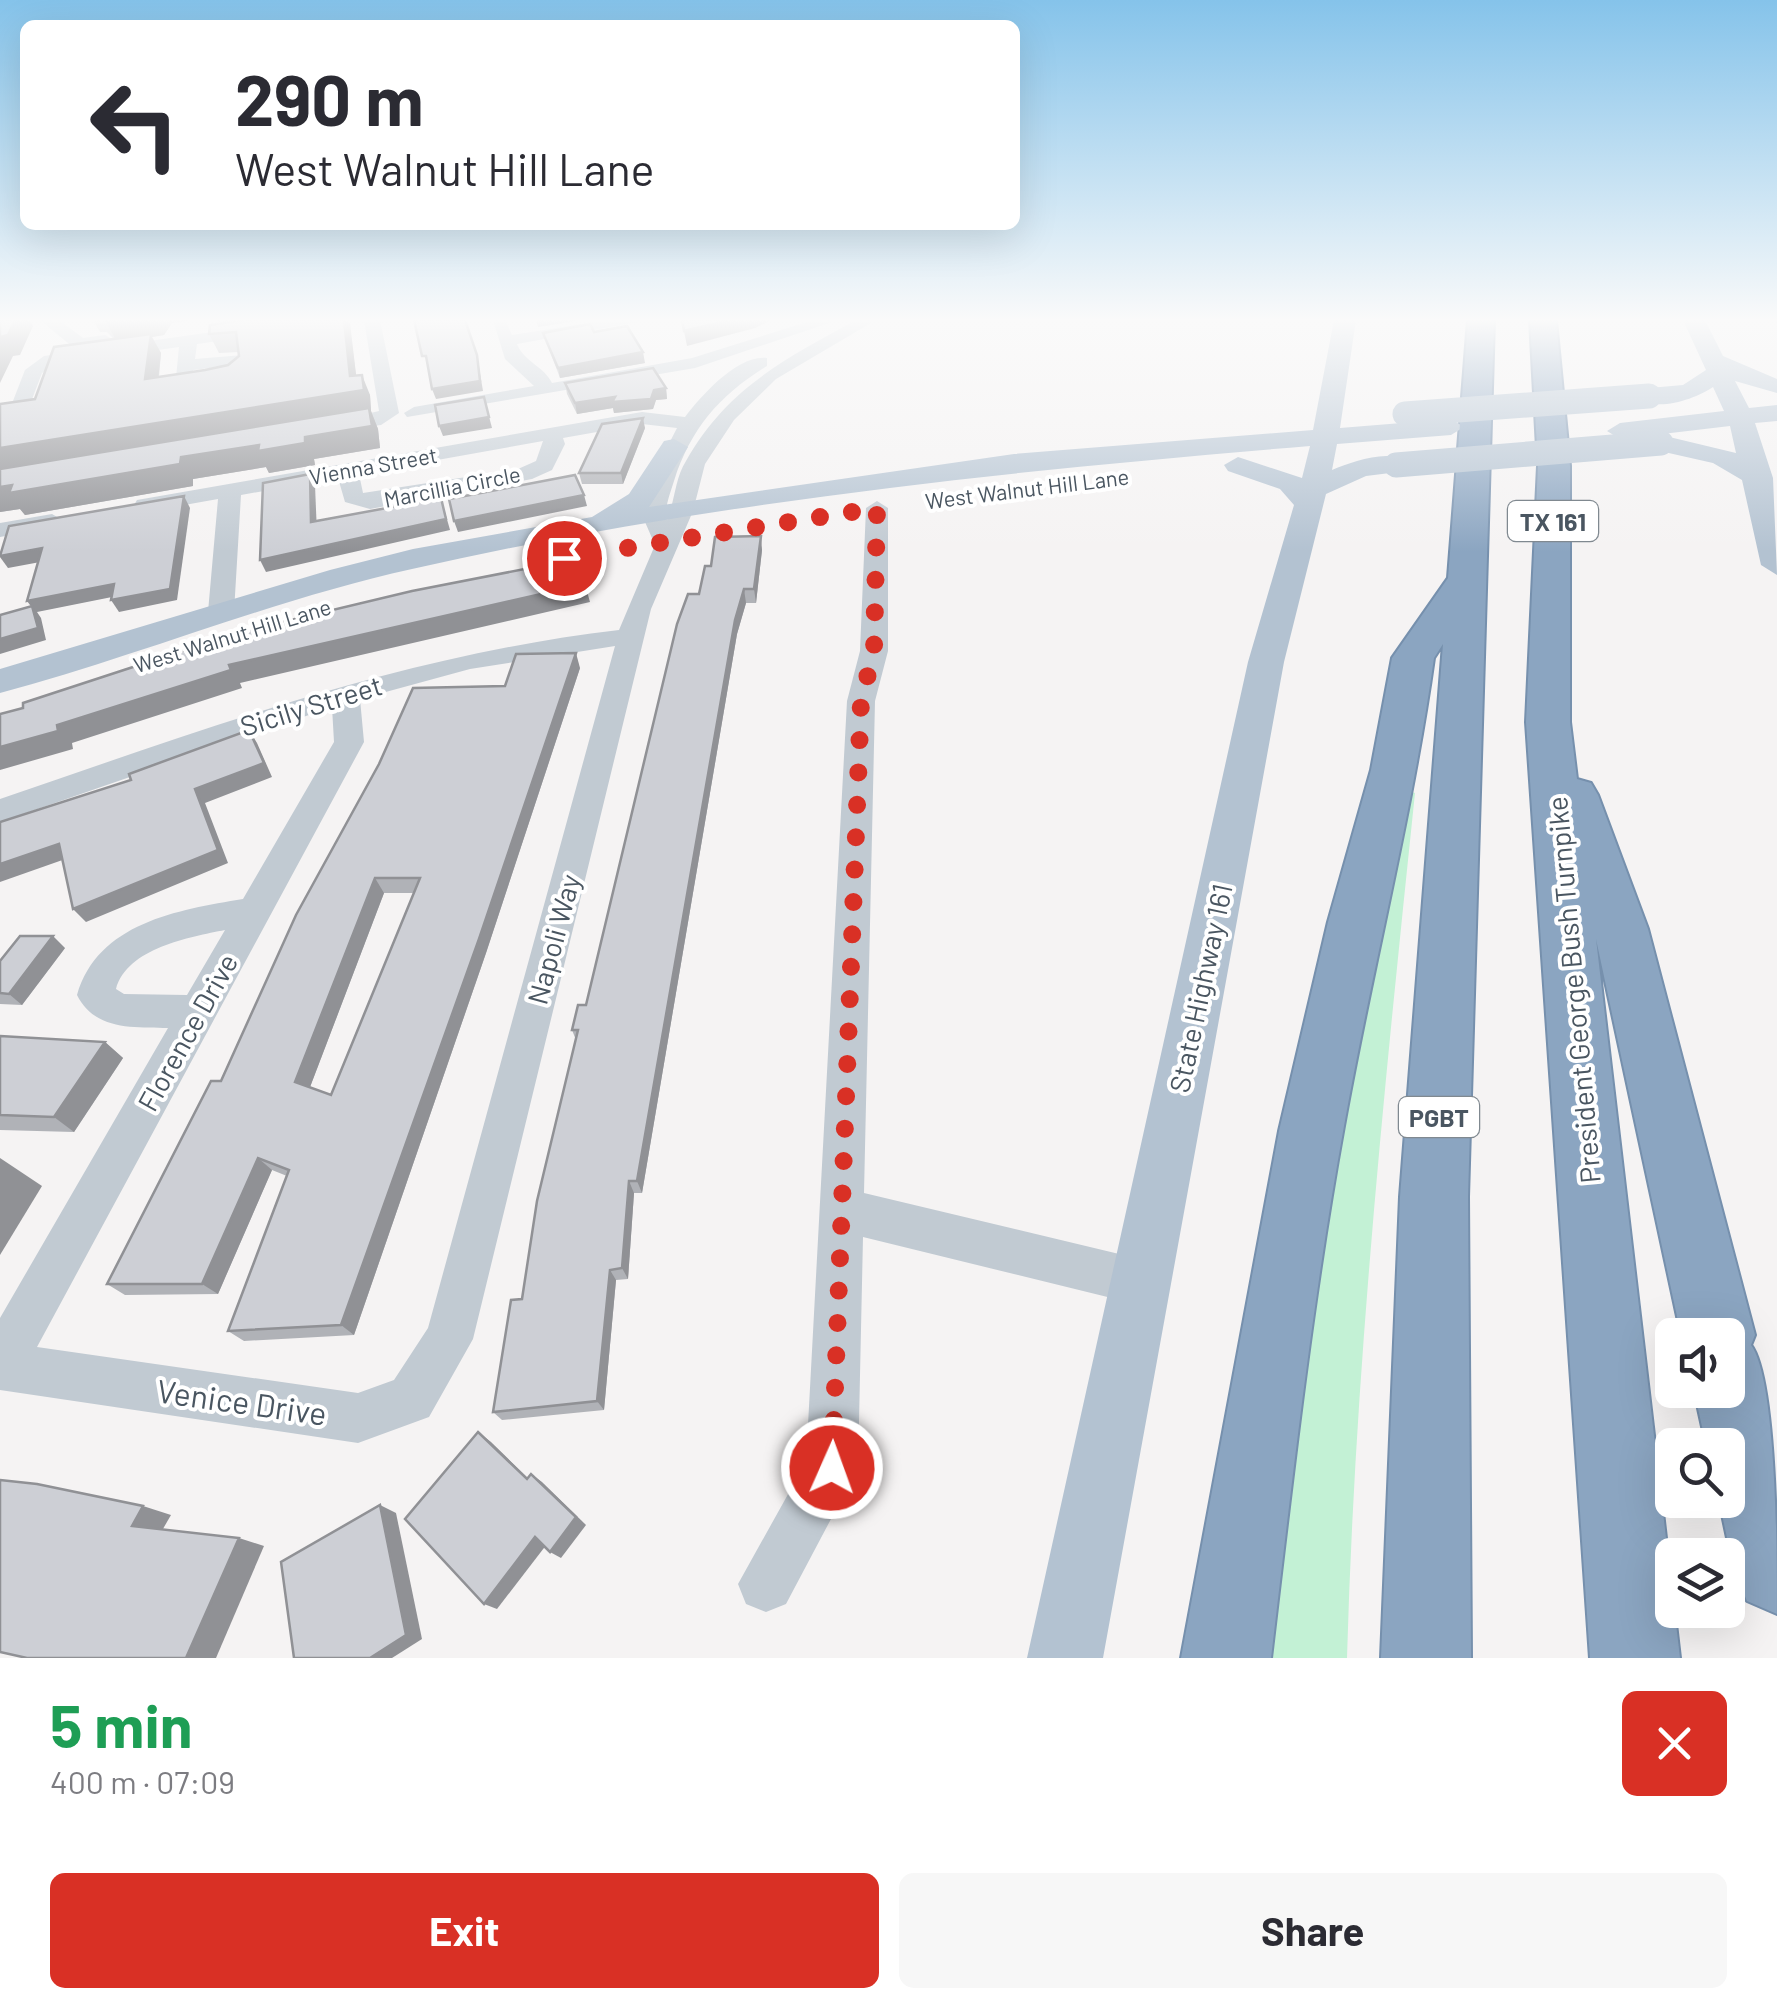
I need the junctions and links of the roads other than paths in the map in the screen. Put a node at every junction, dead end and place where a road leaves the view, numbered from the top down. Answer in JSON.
{"nodes":[{"id":1,"x":24,"y":397,"type":"edge"},
{"id":2,"x":386,"y":397,"type":"edge"},
{"id":3,"x":511,"y":397,"type":"edge"},
{"id":4,"x":719,"y":397,"type":"edge"},
{"id":5,"x":748,"y":397,"type":"edge"},
{"id":6,"x":1333,"y":397,"type":"edge"},
{"id":7,"x":1353,"y":397,"type":"edge"},
{"id":8,"x":1477,"y":397,"type":"edge"},
{"id":9,"x":1548,"y":397,"type":"edge"},
{"id":10,"x":1682,"y":397,"type":"edge"},
{"id":11,"x":1730,"y":397,"type":"edge"},
{"id":12,"x":1771,"y":397,"type":"edge"},
{"id":13,"x":1737,"y":410,"type":"junction"},
{"id":14,"x":414,"y":413,"type":"dead end"},
{"id":15,"x":1777,"y":413,"type":"edge"},
{"id":16,"x":0,"y":414,"type":"edge"},
{"id":17,"x":1654,"y":419,"type":"junction"},
{"id":18,"x":306,"y":432,"type":"edge"},
{"id":19,"x":550,"y":434,"type":"junction"},
{"id":20,"x":681,"y":435,"type":"junction"},
{"id":21,"x":1402,"y":440,"type":"junction"},
{"id":22,"x":1059,"y":458,"type":"junction"},
{"id":23,"x":1238,"y":465,"type":"junction"},
{"id":24,"x":347,"y":469,"type":"junction"},
{"id":25,"x":1317,"y":473,"type":"junction"},
{"id":26,"x":1759,"y":478,"type":"junction"},
{"id":27,"x":230,"y":490,"type":"junction"},
{"id":28,"x":934,"y":499,"type":"junction"},
{"id":29,"x":877,"y":508,"type":"junction"},
{"id":30,"x":115,"y":510,"type":"edge"},
{"id":31,"x":76,"y":517,"type":"edge"},
{"id":32,"x":667,"y":523,"type":"junction"},
{"id":33,"x":584,"y":527,"type":"junction"},
{"id":34,"x":0,"y":530,"type":"edge"},
{"id":35,"x":1777,"y":565,"type":"edge"},
{"id":36,"x":1468,"y":577,"type":"junction"},
{"id":37,"x":221,"y":612,"type":"junction"},
{"id":38,"x":632,"y":636,"type":"junction"},
{"id":39,"x":0,"y":681,"type":"edge"},
{"id":40,"x":345,"y":692,"type":"junction"},
{"id":41,"x":0,"y":709,"type":"edge"},
{"id":42,"x":1548,"y":722,"type":"junction"},
{"id":43,"x":0,"y":812,"type":"edge"},
{"id":44,"x":254,"y":911,"type":"junction"},
{"id":45,"x":197,"y":1012,"type":"junction"},
{"id":46,"x":842,"y":1210,"type":"junction"},
{"id":47,"x":1140,"y":1282,"type":"junction"},
{"id":48,"x":1714,"y":1318,"type":"edge"},
{"id":49,"x":449,"y":1339,"type":"joint"},
{"id":50,"x":0,"y":1366,"type":"edge"},
{"id":51,"x":1736,"y":1408,"type":"edge"},
{"id":52,"x":1089,"y":1535,"type":"junction"},
{"id":53,"x":1777,"y":1571,"type":"edge"},
{"id":54,"x":766,"y":1584,"type":"dead end"},
{"id":55,"x":1036,"y":1658,"type":"edge"},
{"id":56,"x":1065,"y":1658,"type":"edge"},
{"id":57,"x":1226,"y":1658,"type":"edge"},
{"id":58,"x":1426,"y":1658,"type":"edge"},
{"id":59,"x":1635,"y":1658,"type":"edge"}],
"edges":[{"from":1,"to":16,"type":"street"},
{"from":2,"to":18,"type":"street"},
{"from":3,"to":14,"type":"street"},
{"from":4,"to":20,"type":"street"},
{"from":5,"to":32,"type":"street"},
{"from":6,"to":25,"type":"main road","name":"State Highway 161"},
{"from":7,"to":21,"type":"main road"},
{"from":8,"to":36,"type":"highway","number":"TX 161"},
{"from":9,"to":42,"type":"highway","name":"President George Bush Turnpike","number":"TX 161"},
{"from":10,"to":17,"type":"main road"},
{"from":11,"to":13,"type":"main road"},
{"from":12,"to":13,"type":"main road"},
{"from":13,"to":15,"type":"main road"},
{"from":13,"to":17,"type":"main road"},
{"from":13,"to":26,"type":"main road"},
{"from":17,"to":21,"type":"main road","bridge":true},
{"from":17,"to":21,"type":"main road","bridge":true},
{"from":17,"to":26,"type":"main road"},
{"from":19,"to":20,"type":"street","name":"Vienna Street"},
{"from":19,"to":24,"type":"street","name":"Vienna Street"},
{"from":19,"to":24,"type":"street","name":"Marcillia Circle"},
{"from":20,"to":32,"type":"street"},
{"from":20,"to":33,"type":"main road"},
{"from":21,"to":25,"type":"main road","name":"West Walnut Hill Lane"},
{"from":21,"to":25,"type":"main road"},
{"from":22,"to":25,"type":"main road","name":"West Walnut Hill Lane"},
{"from":22,"to":28,"type":"main road"},
{"from":22,"to":32,"type":"main road","name":"West Walnut Hill Lane"},
{"from":23,"to":25,"type":"main road","name":"West Walnut Hill Lane"},
{"from":23,"to":25,"type":"main road"},
{"from":23,"to":28,"type":"main road","name":"West Walnut Hill Lane"},
{"from":24,"to":27,"type":"street","name":"Vienna Street"},
{"from":25,"to":47,"type":"main road","name":"State Highway 161"},
{"from":26,"to":35,"type":"main road"},
{"from":27,"to":30,"type":"street","name":"Vienna Street"},
{"from":27,"to":37,"type":"street"},
{"from":28,"to":29,"type":"main road","name":"West Walnut Hill Lane"},
{"from":29,"to":32,"type":"main road","name":"West Walnut Hill Lane"},
{"from":29,"to":46,"type":"street"},
{"from":31,"to":34,"type":"street"},
{"from":32,"to":33,"type":"main road","name":"West Walnut Hill Lane"},
{"from":32,"to":38,"type":"street","name":"Napoli Way"},
{"from":32,"to":41,"type":"main road","name":"West Walnut Hill Lane"},
{"from":33,"to":37,"type":"main road","name":"West Walnut Hill Lane"},
{"from":36,"to":57,"type":"highway"},
{"from":36,"to":58,"type":"highway","number":"PGBT"},
{"from":37,"to":39,"type":"main road","name":"West Walnut Hill Lane"},
{"from":38,"to":40,"type":"street","name":"Sicily Street"},
{"from":38,"to":49,"type":"street","name":"Napoli Way"},
{"from":40,"to":43,"type":"street","name":"Sicily Street"},
{"from":40,"to":44,"type":"street","name":"Florence Drive"},
{"from":42,"to":48,"type":"highway"},
{"from":42,"to":59,"type":"highway","name":"President George Bush Turnpike"},
{"from":44,"to":45,"type":"street","name":"Florence Drive"},
{"from":44,"to":45,"type":"street"},
{"from":45,"to":50,"type":"street","name":"Florence Drive"},
{"from":46,"to":47,"type":"street"},
{"from":46,"to":54,"type":"street"},
{"from":47,"to":52,"type":"main road","name":"State Highway 161"},
{"from":49,"to":50,"type":"street","name":"Venice Drive"},
{"from":51,"to":53,"type":"highway"},
{"from":52,"to":55,"type":"street"},
{"from":52,"to":56,"type":"main road","name":"State Highway 161"}]}
